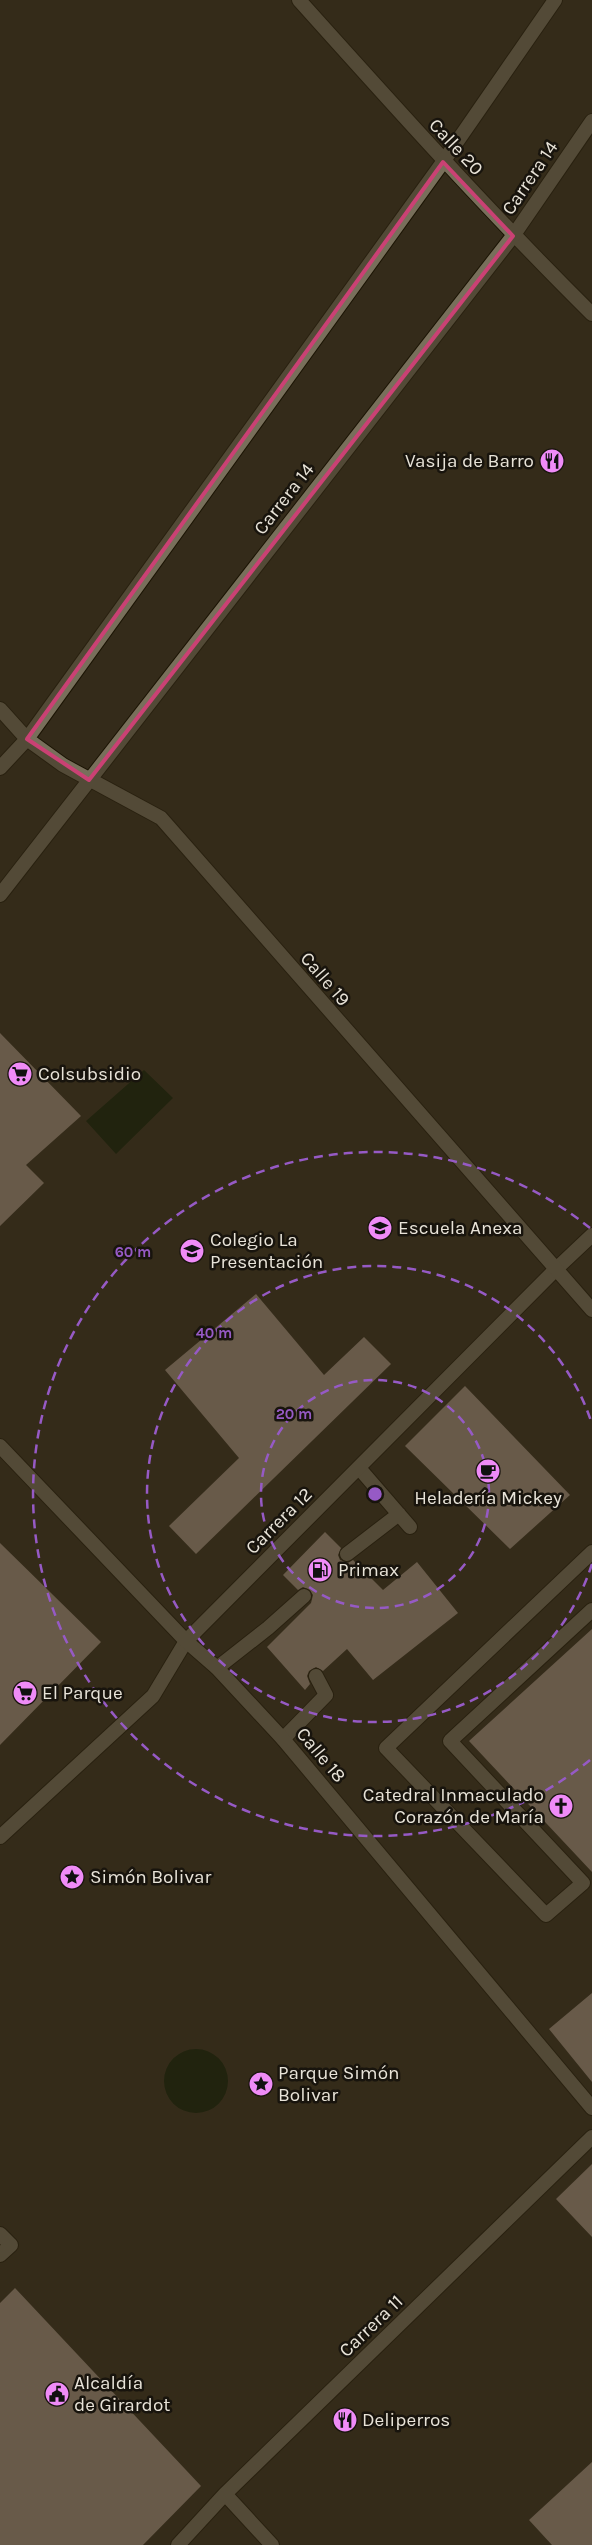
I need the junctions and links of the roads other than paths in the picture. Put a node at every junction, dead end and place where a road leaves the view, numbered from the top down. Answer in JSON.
{"nodes":[{"id":1,"x":300,"y":0,"type":"edge"},
{"id":2,"x":555,"y":0,"type":"edge"},
{"id":3,"x":592,"y":121,"type":"edge"},
{"id":4,"x":442,"y":162,"type":"junction"},
{"id":5,"x":513,"y":236,"type":"junction"},
{"id":6,"x":592,"y":314,"type":"edge"},
{"id":7,"x":0,"y":709,"type":"edge"},
{"id":8,"x":27,"y":739,"type":"junction"},
{"id":9,"x":0,"y":768,"type":"edge"},
{"id":10,"x":89,"y":780,"type":"junction"},
{"id":11,"x":0,"y":894,"type":"edge"},
{"id":12,"x":592,"y":1235,"type":"edge"},
{"id":13,"x":555,"y":1270,"type":"junction"},
{"id":14,"x":592,"y":1310,"type":"edge"},
{"id":15,"x":0,"y":1446,"type":"edge"},
{"id":16,"x":359,"y":1468,"type":"junction"},
{"id":17,"x":399,"y":1514,"type":"junction"},
{"id":18,"x":410,"y":1527,"type":"dead end"},
{"id":19,"x":592,"y":1552,"type":"edge"},
{"id":20,"x":347,"y":1554,"type":"dead end"},
{"id":21,"x":304,"y":1596,"type":"dead end"},
{"id":22,"x":592,"y":1610,"type":"edge"},
{"id":23,"x":186,"y":1641,"type":"junction"},
{"id":24,"x":217,"y":1668,"type":"junction"},
{"id":25,"x":316,"y":1676,"type":"dead end"},
{"id":26,"x":284,"y":1739,"type":"junction"},
{"id":27,"x":0,"y":1837,"type":"edge"},
{"id":28,"x":592,"y":2108,"type":"edge"},
{"id":29,"x":592,"y":2137,"type":"edge"},
{"id":30,"x":0,"y":2234,"type":"edge"},
{"id":31,"x":0,"y":2256,"type":"edge"},
{"id":32,"x":225,"y":2494,"type":"junction"},
{"id":33,"x":178,"y":2545,"type":"edge"},
{"id":34,"x":272,"y":2545,"type":"edge"}],
"edges":[{"from":1,"to":4,"type":"street","name":"Calle 20"},
{"from":2,"to":4,"type":"street"},
{"from":3,"to":5,"type":"street","name":"Carrera 14"},
{"from":4,"to":5,"type":"street","name":"Calle 20"},
{"from":4,"to":8,"type":"street"},
{"from":5,"to":6,"type":"street","name":"Calle 20"},
{"from":5,"to":10,"type":"street","name":"Carrera 14"},
{"from":7,"to":8,"type":"street","name":"Calle 19"},
{"from":8,"to":9,"type":"street"},
{"from":8,"to":10,"type":"street","name":"Calle 19"},
{"from":10,"to":11,"type":"street","name":"Carrera 14"},
{"from":10,"to":13,"type":"street","name":"Calle 19"},
{"from":12,"to":13,"type":"street","name":"Carrera 12"},
{"from":13,"to":14,"type":"street","name":"Calle 19"},
{"from":13,"to":16,"type":"street","name":"Carrera 12"},
{"from":15,"to":23,"type":"street","name":"Calle 18"},
{"from":16,"to":17,"type":"street"},
{"from":16,"to":23,"type":"street","name":"Carrera 12"},
{"from":17,"to":18,"type":"street"},
{"from":17,"to":20,"type":"street"},
{"from":19,"to":22,"type":"street"},
{"from":21,"to":24,"type":"street"},
{"from":23,"to":24,"type":"street","name":"Calle 18"},
{"from":23,"to":27,"type":"street","name":"Carrera 12"},
{"from":24,"to":26,"type":"street","name":"Calle 18"},
{"from":25,"to":26,"type":"street"},
{"from":26,"to":28,"type":"street","name":"Calle 18"},
{"from":29,"to":32,"type":"street","name":"Carrera 11"},
{"from":30,"to":31,"type":"street"},
{"from":32,"to":33,"type":"street","name":"Carrera 11"},
{"from":32,"to":34,"type":"street"}]}
